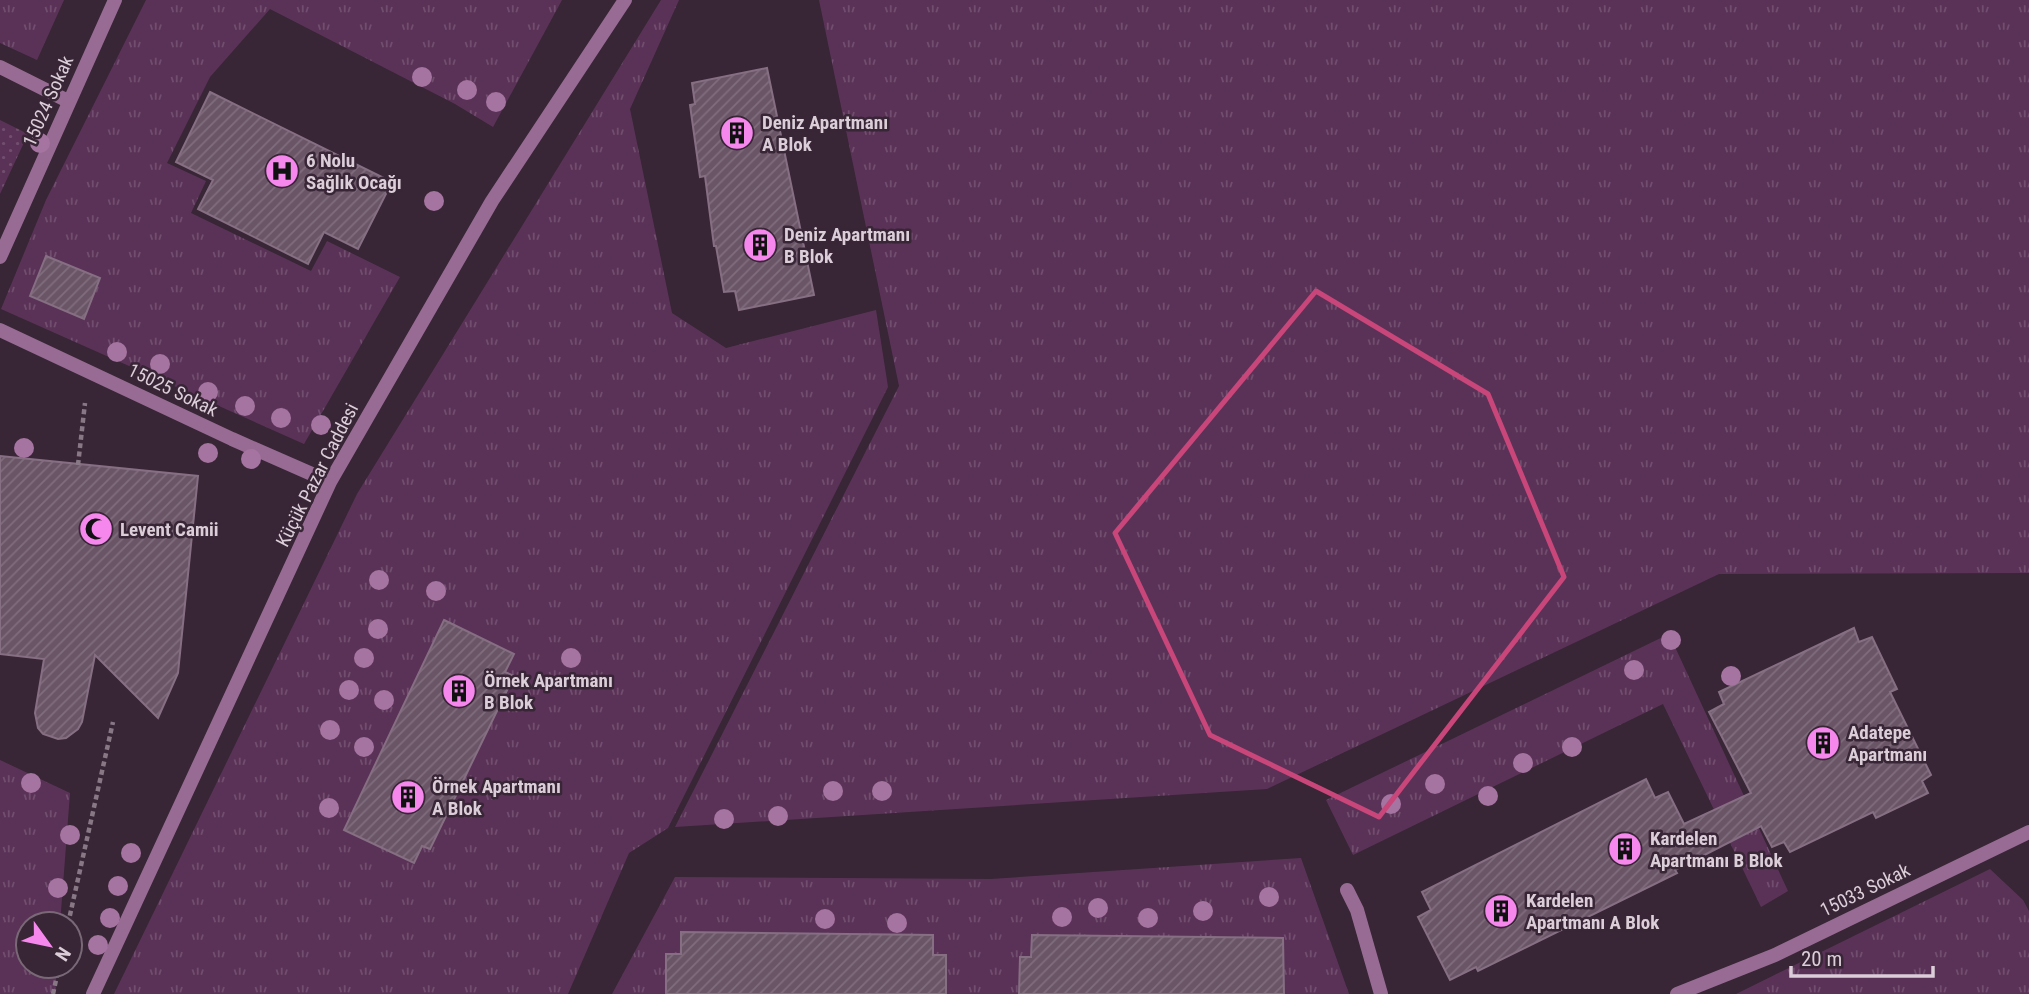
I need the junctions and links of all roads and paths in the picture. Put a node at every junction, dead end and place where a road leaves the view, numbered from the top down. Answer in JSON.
{"nodes":[{"id":1,"x":115,"y":0,"type":"edge"},
{"id":2,"x":625,"y":0,"type":"edge"},
{"id":3,"x":0,"y":67,"type":"edge"},
{"id":4,"x":68,"y":101,"type":"junction"},
{"id":5,"x":0,"y":257,"type":"edge"},
{"id":6,"x":0,"y":330,"type":"edge"},
{"id":7,"x":89,"y":370,"type":"junction"},
{"id":8,"x":78,"y":465,"type":"dead end"},
{"id":9,"x":330,"y":482,"type":"junction"},
{"id":10,"x":113,"y":722,"type":"dead end"},
{"id":11,"x":2029,"y":832,"type":"edge"},
{"id":12,"x":1347,"y":890,"type":"dead end"},
{"id":13,"x":71,"y":910,"type":"edge"},
{"id":14,"x":93,"y":994,"type":"edge"},
{"id":15,"x":1381,"y":994,"type":"edge"},
{"id":16,"x":1677,"y":994,"type":"edge"}],
"edges":[{"from":1,"to":4,"type":"lane","name":"15024 Sokak"},
{"from":2,"to":9,"type":"lane","name":"Küçük Pazar Caddesi"},
{"from":3,"to":4,"type":"lane"},
{"from":4,"to":5,"type":"lane","name":"15024 Sokak"},
{"from":6,"to":7,"type":"lane","name":"15025 Sokak"},
{"from":7,"to":8,"type":"path"},
{"from":7,"to":9,"type":"lane","name":"15025 Sokak"},
{"from":9,"to":14,"type":"lane","name":"Küçük Pazar Caddesi"},
{"from":10,"to":13,"type":"path"},
{"from":11,"to":16,"type":"lane","name":"15033 Sokak"},
{"from":12,"to":15,"type":"lane"}]}
